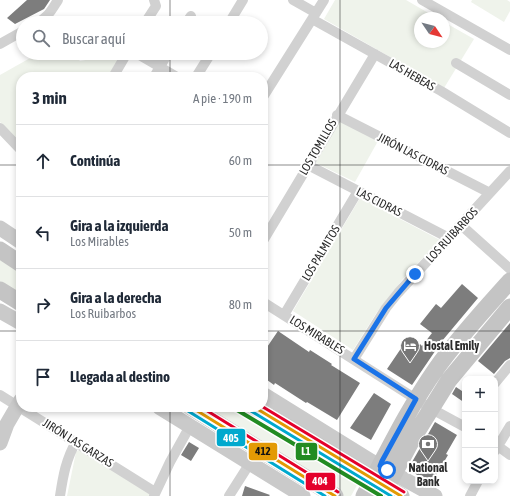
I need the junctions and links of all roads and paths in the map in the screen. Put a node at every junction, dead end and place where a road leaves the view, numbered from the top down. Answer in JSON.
{"nodes":[{"id":1,"x":58,"y":0,"type":"edge"},
{"id":2,"x":243,"y":0,"type":"edge"},
{"id":3,"x":293,"y":0,"type":"edge"},
{"id":4,"x":324,"y":0,"type":"edge"},
{"id":5,"x":422,"y":0,"type":"edge"},
{"id":6,"x":155,"y":1,"type":"edge"},
{"id":7,"x":47,"y":16,"type":"edge"},
{"id":8,"x":150,"y":16,"type":"edge"},
{"id":9,"x":233,"y":16,"type":"edge"},
{"id":10,"x":314,"y":16,"type":"junction"},
{"id":11,"x":16,"y":35,"type":"edge"},
{"id":12,"x":0,"y":44,"type":"edge"},
{"id":13,"x":510,"y":50,"type":"edge"},
{"id":14,"x":375,"y":54,"type":"junction"},
{"id":15,"x":123,"y":60,"type":"edge"},
{"id":16,"x":148,"y":60,"type":"edge"},
{"id":17,"x":164,"y":60,"type":"edge"},
{"id":18,"x":207,"y":60,"type":"edge"},
{"id":19,"x":456,"y":63,"type":"dead end"},
{"id":20,"x":160,"y":67,"type":"junction"},
{"id":21,"x":116,"y":72,"type":"edge"},
{"id":22,"x":157,"y":72,"type":"edge"},
{"id":23,"x":168,"y":72,"type":"edge"},
{"id":24,"x":199,"y":72,"type":"edge"},
{"id":25,"x":268,"y":90,"type":"edge"},
{"id":26,"x":510,"y":95,"type":"edge"},
{"id":27,"x":337,"y":115,"type":"junction"},
{"id":28,"x":0,"y":128,"type":"edge"},
{"id":29,"x":510,"y":133,"type":"edge"},
{"id":30,"x":16,"y":145,"type":"edge"},
{"id":31,"x":308,"y":165,"type":"junction"},
{"id":32,"x":510,"y":171,"type":"edge"},
{"id":33,"x":358,"y":191,"type":"junction"},
{"id":34,"x":490,"y":194,"type":"junction"},
{"id":35,"x":461,"y":225,"type":"junction"},
{"id":36,"x":0,"y":228,"type":"edge"},
{"id":37,"x":268,"y":233,"type":"edge"},
{"id":38,"x":449,"y":238,"type":"junction"},
{"id":39,"x":16,"y":239,"type":"edge"},
{"id":40,"x":0,"y":250,"type":"edge"},
{"id":41,"x":16,"y":261,"type":"edge"},
{"id":42,"x":510,"y":269,"type":"edge"},
{"id":43,"x":510,"y":281,"type":"edge"},
{"id":44,"x":0,"y":290,"type":"edge"},
{"id":45,"x":16,"y":300,"type":"edge"},
{"id":46,"x":268,"y":305,"type":"edge"},
{"id":47,"x":510,"y":307,"type":"edge"},
{"id":48,"x":0,"y":311,"type":"edge"},
{"id":49,"x":284,"y":315,"type":"junction"},
{"id":50,"x":16,"y":321,"type":"edge"},
{"id":51,"x":354,"y":359,"type":"junction"},
{"id":52,"x":510,"y":365,"type":"edge"},
{"id":53,"x":498,"y":379,"type":"edge"},
{"id":54,"x":0,"y":395,"type":"edge"},
{"id":55,"x":268,"y":398,"type":"edge"},
{"id":56,"x":16,"y":402,"type":"edge"},
{"id":57,"x":423,"y":404,"type":"junction"},
{"id":58,"x":16,"y":408,"type":"edge"},
{"id":59,"x":32,"y":412,"type":"edge"},
{"id":60,"x":167,"y":412,"type":"edge"},
{"id":61,"x":199,"y":412,"type":"edge"},
{"id":62,"x":263,"y":412,"type":"edge"},
{"id":63,"x":462,"y":424,"type":"edge"},
{"id":64,"x":190,"y":426,"type":"junction"},
{"id":65,"x":510,"y":426,"type":"edge"},
{"id":66,"x":76,"y":442,"type":"junction"},
{"id":67,"x":0,"y":443,"type":"edge"},
{"id":68,"x":498,"y":444,"type":"edge"},
{"id":69,"x":498,"y":448,"type":"edge"},
{"id":70,"x":510,"y":455,"type":"edge"},
{"id":71,"x":250,"y":463,"type":"junction"},
{"id":72,"x":383,"y":481,"type":"edge"},
{"id":73,"x":476,"y":484,"type":"edge"},
{"id":74,"x":154,"y":494,"type":"edge"},
{"id":75,"x":60,"y":496,"type":"edge"},
{"id":76,"x":229,"y":496,"type":"edge"},
{"id":77,"x":303,"y":496,"type":"edge"},
{"id":78,"x":335,"y":496,"type":"edge"},
{"id":79,"x":364,"y":496,"type":"edge"},
{"id":80,"x":401,"y":496,"type":"edge"},
{"id":81,"x":434,"y":496,"type":"edge"},
{"id":82,"x":470,"y":496,"type":"edge"}],
"edges":[{"from":1,"to":7,"type":"street"},
{"from":2,"to":9,"type":"street"},
{"from":3,"to":10,"type":"street","name":"LAS HEBEAS"},
{"from":4,"to":10,"type":"street"},
{"from":5,"to":13,"type":"street"},
{"from":6,"to":8,"type":"street"},
{"from":10,"to":14,"type":"street","name":"LAS HEBEAS"},
{"from":10,"to":25,"type":"street"},
{"from":11,"to":12,"type":"street"},
{"from":14,"to":27,"type":"street","name":"LOS TOMILLOS"},
{"from":14,"to":29,"type":"street","name":"LAS HEBEAS"},
{"from":15,"to":21,"type":"street"},
{"from":16,"to":20,"type":"street"},
{"from":17,"to":20,"type":"street"},
{"from":18,"to":24,"type":"street"},
{"from":19,"to":26,"type":"street"},
{"from":20,"to":22,"type":"street"},
{"from":20,"to":23,"type":"street"},
{"from":27,"to":31,"type":"street","name":"LOS TOMILLOS"},
{"from":27,"to":34,"type":"street","name":"JIRÓN LAS CIDRAS"},
{"from":28,"to":30,"type":"street"},
{"from":31,"to":33,"type":"street","name":"LAS CIDRAS"},
{"from":31,"to":37,"type":"street","name":"LOS TOMILLOS"},
{"from":32,"to":34,"type":"street","name":"LOS RUIBARBOS"},
{"from":33,"to":38,"type":"street","name":"LAS CIDRAS"},
{"from":33,"to":49,"type":"street","name":"LOS PALMITOS"},
{"from":34,"to":35,"type":"street","name":"LOS RUIBARBOS"},
{"from":35,"to":38,"type":"street","name":"LOS RUIBARBOS"},
{"from":35,"to":42,"type":"street"},
{"from":36,"to":39,"type":"main road"},
{"from":38,"to":51,"type":"street","name":"LOS RUIBARBOS"},
{"from":40,"to":41,"type":"main road"},
{"from":43,"to":57,"type":"main road"},
{"from":44,"to":45,"type":"main road"},
{"from":46,"to":49,"type":"street","name":"LOS MIRABLES"},
{"from":47,"to":57,"type":"main road"},
{"from":48,"to":50,"type":"main road"},
{"from":49,"to":51,"type":"street","name":"LOS MIRABLES"},
{"from":51,"to":57,"type":"street","name":"LOS MIRABLES"},
{"from":52,"to":53,"type":"street"},
{"from":54,"to":56,"type":"street","name":"JIRÓN LAS GARZAS"},
{"from":55,"to":72,"type":"main road"},
{"from":57,"to":63,"type":"street","name":"LOS MIRABLES"},
{"from":57,"to":72,"type":"main road"},
{"from":58,"to":67,"type":"main road"},
{"from":59,"to":66,"type":"street","name":"JIRÓN LAS GARZAS"},
{"from":60,"to":64,"type":"main road"},
{"from":61,"to":78,"type":"main road"},
{"from":62,"to":72,"type":"main road"},
{"from":64,"to":71,"type":"main road"},
{"from":64,"to":74,"type":"street"},
{"from":65,"to":68,"type":"street"},
{"from":66,"to":74,"type":"street","name":"JIRÓN LAS GARZAS"},
{"from":66,"to":75,"type":"street"},
{"from":69,"to":70,"type":"street"},
{"from":71,"to":76,"type":"street"},
{"from":71,"to":77,"type":"main road"},
{"from":72,"to":79,"type":"main road"},
{"from":72,"to":80,"type":"main road"},
{"from":72,"to":81,"type":"main road"},
{"from":73,"to":82,"type":"street"}]}
